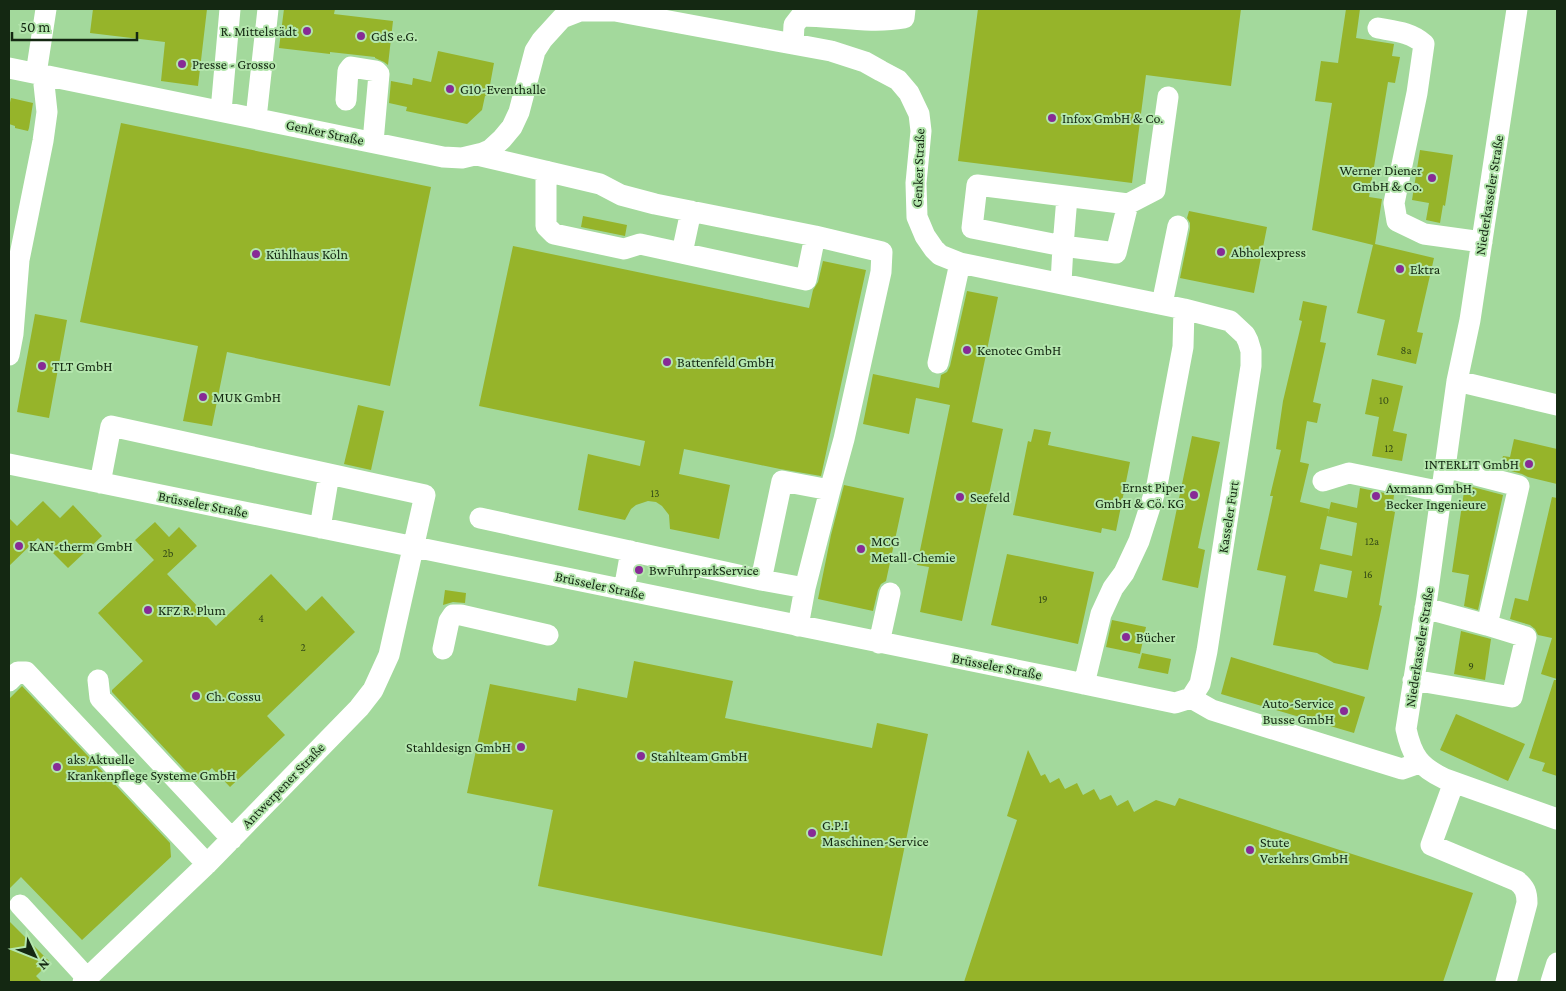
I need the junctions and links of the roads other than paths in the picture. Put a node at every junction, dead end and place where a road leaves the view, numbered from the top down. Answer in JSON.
{"nodes":[{"id":1,"x":46,"y":9,"type":"edge"},
{"id":2,"x":230,"y":9,"type":"edge"},
{"id":3,"x":268,"y":9,"type":"edge"},
{"id":4,"x":905,"y":9,"type":"edge"},
{"id":5,"x":1517,"y":9,"type":"edge"},
{"id":6,"x":558,"y":14,"type":"edge"},
{"id":7,"x":1378,"y":28,"type":"dead end"},
{"id":8,"x":793,"y":44,"type":"junction"},
{"id":9,"x":9,"y":68,"type":"edge"},
{"id":10,"x":40,"y":75,"type":"junction"},
{"id":11,"x":1168,"y":97,"type":"dead end"},
{"id":12,"x":346,"y":100,"type":"dead end"},
{"id":13,"x":221,"y":111,"type":"junction"},
{"id":14,"x":256,"y":118,"type":"junction"},
{"id":15,"x":373,"y":142,"type":"junction"},
{"id":16,"x":477,"y":155,"type":"junction"},
{"id":17,"x":546,"y":171,"type":"junction"},
{"id":18,"x":1067,"y":197,"type":"junction"},
{"id":19,"x":1128,"y":204,"type":"junction"},
{"id":20,"x":691,"y":211,"type":"junction"},
{"id":21,"x":1178,"y":226,"type":"dead end"},
{"id":22,"x":815,"y":236,"type":"junction"},
{"id":23,"x":1482,"y":242,"type":"junction"},
{"id":24,"x":1063,"y":246,"type":"junction"},
{"id":25,"x":682,"y":253,"type":"junction"},
{"id":26,"x":960,"y":263,"type":"junction"},
{"id":27,"x":1061,"y":283,"type":"junction"},
{"id":28,"x":1162,"y":304,"type":"junction"},
{"id":29,"x":1184,"y":309,"type":"junction"},
{"id":30,"x":1245,"y":334,"type":"joint"},
{"id":31,"x":9,"y":355,"type":"edge"},
{"id":32,"x":938,"y":363,"type":"dead end"},
{"id":33,"x":1457,"y":381,"type":"junction"},
{"id":34,"x":1557,"y":405,"type":"edge"},
{"id":35,"x":9,"y":464,"type":"edge"},
{"id":36,"x":1445,"y":467,"type":"junction"},
{"id":37,"x":329,"y":474,"type":"junction"},
{"id":38,"x":1323,"y":481,"type":"dead end"},
{"id":39,"x":100,"y":483,"type":"junction"},
{"id":40,"x":830,"y":490,"type":"junction"},
{"id":41,"x":1442,"y":492,"type":"junction"},
{"id":42,"x":480,"y":518,"type":"dead end"},
{"id":43,"x":320,"y":528,"type":"junction"},
{"id":44,"x":413,"y":546,"type":"junction"},
{"id":45,"x":631,"y":551,"type":"junction"},
{"id":46,"x":761,"y":580,"type":"junction"},
{"id":47,"x":805,"y":588,"type":"junction"},
{"id":48,"x":624,"y":590,"type":"junction"},
{"id":49,"x":890,"y":593,"type":"dead end"},
{"id":50,"x":1425,"y":608,"type":"junction"},
{"id":51,"x":1488,"y":625,"type":"junction"},
{"id":52,"x":798,"y":626,"type":"junction"},
{"id":53,"x":548,"y":635,"type":"dead end"},
{"id":54,"x":880,"y":643,"type":"junction"},
{"id":55,"x":443,"y":649,"type":"dead end"},
{"id":56,"x":98,"y":680,"type":"dead end"},
{"id":57,"x":1413,"y":680,"type":"junction"},
{"id":58,"x":9,"y":681,"type":"edge"},
{"id":59,"x":1084,"y":684,"type":"junction"},
{"id":60,"x":1190,"y":698,"type":"junction"},
{"id":61,"x":1419,"y":763,"type":"junction"},
{"id":62,"x":1454,"y":782,"type":"junction"},
{"id":63,"x":1557,"y":819,"type":"edge"},
{"id":64,"x":232,"y":839,"type":"junction"},
{"id":65,"x":207,"y":864,"type":"junction"},
{"id":66,"x":20,"y":905,"type":"dead end"},
{"id":67,"x":1557,"y":963,"type":"edge"},
{"id":68,"x":85,"y":980,"type":"edge"},
{"id":69,"x":1506,"y":982,"type":"edge"},
{"id":70,"x":1551,"y":982,"type":"edge"}],
"edges":[{"from":1,"to":10,"type":"street"},
{"from":2,"to":13,"type":"street"},
{"from":3,"to":14,"type":"street"},
{"from":4,"to":8,"type":"street"},
{"from":5,"to":23,"type":"street","name":"Niederkasseler Straße"},
{"from":6,"to":8,"type":"street","name":"Genker Straße"},
{"from":6,"to":16,"type":"street","name":"Genker Straße"},
{"from":7,"to":23,"type":"street"},
{"from":8,"to":26,"type":"street","name":"Genker Straße"},
{"from":9,"to":10,"type":"street","name":"Genker Straße"},
{"from":10,"to":13,"type":"street","name":"Genker Straße"},
{"from":10,"to":31,"type":"street"},
{"from":11,"to":19,"type":"street"},
{"from":12,"to":15,"type":"street"},
{"from":13,"to":14,"type":"street","name":"Genker Straße"},
{"from":14,"to":15,"type":"street","name":"Genker Straße"},
{"from":15,"to":16,"type":"street","name":"Genker Straße"},
{"from":16,"to":17,"type":"street"},
{"from":17,"to":20,"type":"street"},
{"from":17,"to":25,"type":"street"},
{"from":18,"to":19,"type":"street"},
{"from":18,"to":24,"type":"street"},
{"from":18,"to":24,"type":"street"},
{"from":19,"to":24,"type":"street"},
{"from":20,"to":22,"type":"street"},
{"from":20,"to":25,"type":"street"},
{"from":21,"to":28,"type":"street"},
{"from":22,"to":25,"type":"street"},
{"from":22,"to":40,"type":"street"},
{"from":23,"to":33,"type":"street","name":"Niederkasseler Straße"},
{"from":24,"to":27,"type":"street"},
{"from":26,"to":27,"type":"street","name":"Genker Straße"},
{"from":26,"to":32,"type":"street"},
{"from":27,"to":28,"type":"street","name":"Genker Straße"},
{"from":28,"to":29,"type":"street","name":"Genker Straße"},
{"from":29,"to":30,"type":"street","name":"Genker Straße"},
{"from":29,"to":59,"type":"street"},
{"from":30,"to":60,"type":"street","name":"Kasseler Furt"},
{"from":33,"to":34,"type":"street"},
{"from":33,"to":36,"type":"street","name":"Niederkasseler Straße"},
{"from":35,"to":39,"type":"street","name":"Brüsseler Straße"},
{"from":36,"to":41,"type":"street","name":"Niederkasseler Straße"},
{"from":36,"to":51,"type":"street"},
{"from":37,"to":39,"type":"street"},
{"from":37,"to":43,"type":"street"},
{"from":37,"to":44,"type":"street","name":"Antwerpener Straße"},
{"from":38,"to":41,"type":"street"},
{"from":39,"to":43,"type":"street","name":"Brüsseler Straße"},
{"from":40,"to":46,"type":"street"},
{"from":40,"to":47,"type":"street"},
{"from":41,"to":50,"type":"street","name":"Niederkasseler Straße"},
{"from":42,"to":45,"type":"street"},
{"from":43,"to":44,"type":"street","name":"Brüsseler Straße"},
{"from":44,"to":48,"type":"street","name":"Brüsseler Straße"},
{"from":44,"to":64,"type":"street","name":"Antwerpener Straße"},
{"from":45,"to":46,"type":"street"},
{"from":45,"to":48,"type":"street"},
{"from":46,"to":47,"type":"street"},
{"from":47,"to":52,"type":"street"},
{"from":48,"to":52,"type":"street","name":"Brüsseler Straße"},
{"from":49,"to":54,"type":"street"},
{"from":50,"to":51,"type":"street"},
{"from":50,"to":57,"type":"street","name":"Niederkasseler Straße"},
{"from":51,"to":57,"type":"street"},
{"from":52,"to":54,"type":"street","name":"Brüsseler Straße"},
{"from":53,"to":55,"type":"street"},
{"from":54,"to":59,"type":"street","name":"Brüsseler Straße"},
{"from":56,"to":64,"type":"street"},
{"from":57,"to":61,"type":"street","name":"Niederkasseler Straße"},
{"from":58,"to":65,"type":"street"},
{"from":59,"to":60,"type":"street","name":"Brüsseler Straße"},
{"from":60,"to":61,"type":"street"},
{"from":61,"to":62,"type":"street"},
{"from":62,"to":63,"type":"street"},
{"from":62,"to":69,"type":"street"},
{"from":64,"to":65,"type":"street","name":"Antwerpener Straße"},
{"from":65,"to":68,"type":"street","name":"Antwerpener Straße"},
{"from":66,"to":68,"type":"street"},
{"from":67,"to":70,"type":"street"}]}
